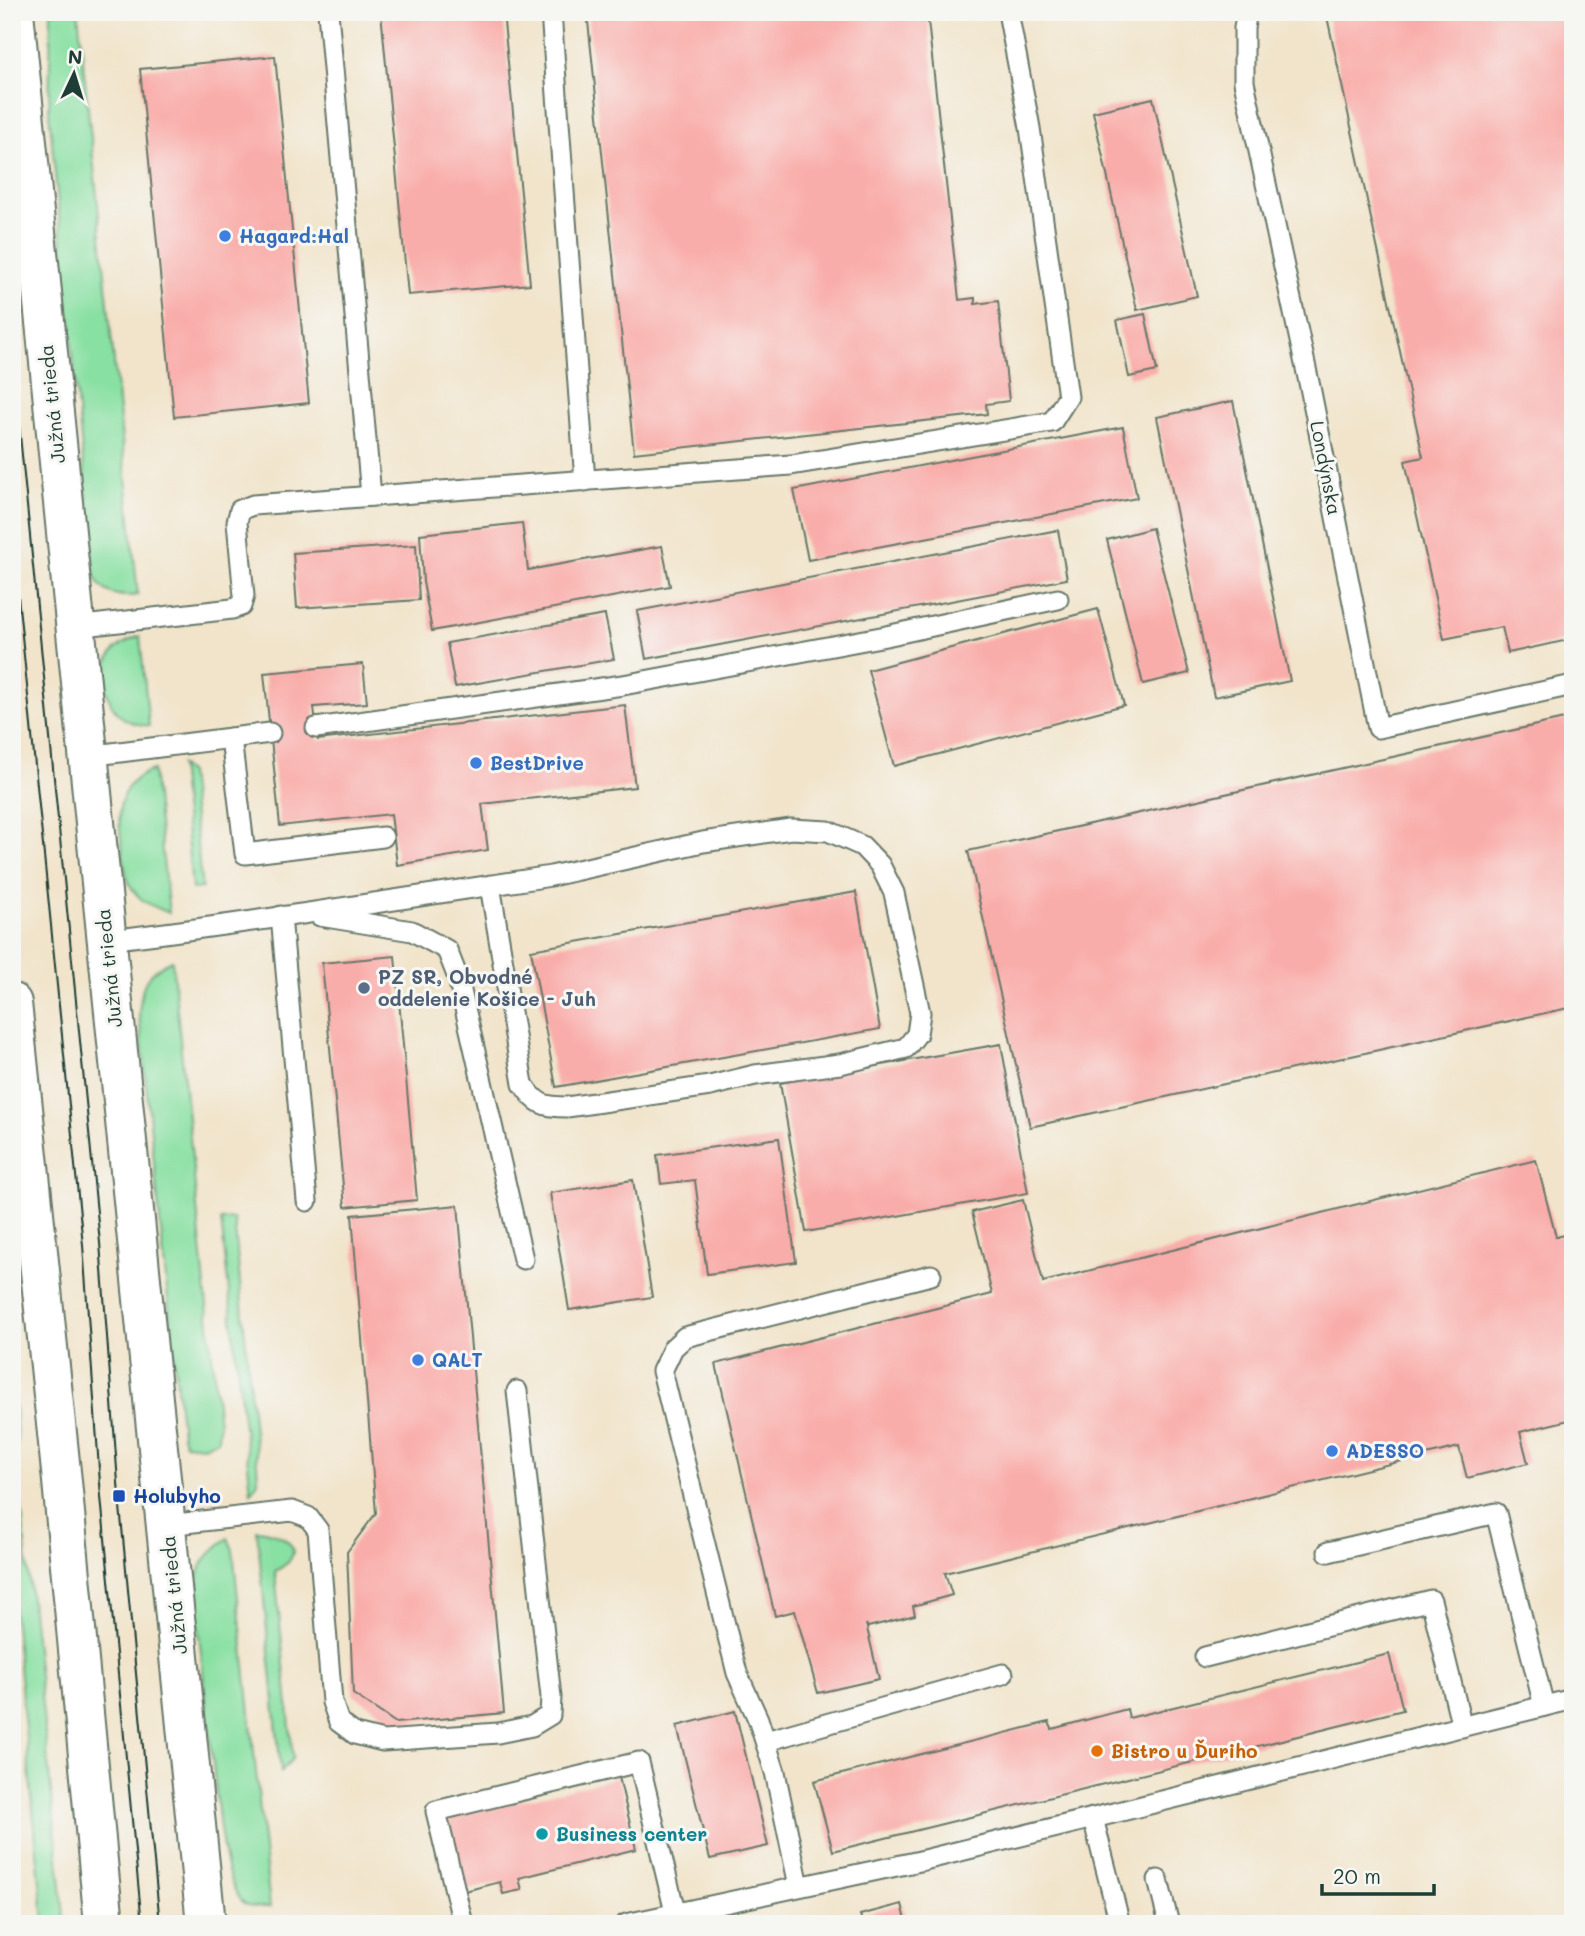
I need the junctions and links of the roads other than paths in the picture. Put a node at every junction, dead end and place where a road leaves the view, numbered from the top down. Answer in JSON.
{"nodes":[{"id":1,"x":14,"y":12,"type":"edge"},
{"id":2,"x":328,"y":12,"type":"edge"},
{"id":3,"x":551,"y":12,"type":"edge"},
{"id":4,"x":1008,"y":12,"type":"edge"},
{"id":5,"x":1247,"y":12,"type":"edge"},
{"id":6,"x":585,"y":481,"type":"junction"},
{"id":7,"x":371,"y":496,"type":"junction"},
{"id":8,"x":1058,"y":598,"type":"dead end"},
{"id":9,"x":75,"y":627,"type":"junction"},
{"id":10,"x":1573,"y":685,"type":"edge"},
{"id":11,"x":316,"y":728,"type":"dead end"},
{"id":12,"x":270,"y":733,"type":"dead end"},
{"id":13,"x":231,"y":738,"type":"junction"},
{"id":14,"x":88,"y":756,"type":"junction"},
{"id":15,"x":383,"y":837,"type":"dead end"},
{"id":16,"x":490,"y":885,"type":"junction"},
{"id":17,"x":302,"y":914,"type":"junction"},
{"id":18,"x":281,"y":916,"type":"junction"},
{"id":19,"x":107,"y":940,"type":"junction"},
{"id":20,"x":12,"y":1003,"type":"edge"},
{"id":21,"x":307,"y":1201,"type":"dead end"},
{"id":22,"x":523,"y":1259,"type":"dead end"},
{"id":23,"x":931,"y":1275,"type":"dead end"},
{"id":24,"x":517,"y":1391,"type":"dead end"},
{"id":25,"x":167,"y":1525,"type":"junction"},
{"id":26,"x":1328,"y":1552,"type":"dead end"},
{"id":27,"x":1205,"y":1657,"type":"dead end"},
{"id":28,"x":1003,"y":1674,"type":"dead end"},
{"id":29,"x":1573,"y":1699,"type":"edge"},
{"id":30,"x":1544,"y":1706,"type":"junction"},
{"id":31,"x":1462,"y":1727,"type":"junction"},
{"id":32,"x":766,"y":1741,"type":"junction"},
{"id":33,"x":1093,"y":1818,"type":"junction"},
{"id":34,"x":1158,"y":1880,"type":"dead end"},
{"id":35,"x":799,"y":1886,"type":"junction"},
{"id":36,"x":675,"y":1912,"type":"junction"},
{"id":37,"x":104,"y":1924,"type":"edge"},
{"id":38,"x":206,"y":1924,"type":"edge"},
{"id":39,"x":463,"y":1924,"type":"edge"},
{"id":40,"x":626,"y":1924,"type":"edge"},
{"id":41,"x":1120,"y":1924,"type":"edge"},
{"id":42,"x":1169,"y":1924,"type":"edge"}],
"edges":[{"from":1,"to":9,"type":"street","name":"Južná trieda"},
{"from":2,"to":7,"type":"lane"},
{"from":3,"to":6,"type":"lane"},
{"from":4,"to":6,"type":"lane"},
{"from":5,"to":10,"type":"lane","name":"Londýnska"},
{"from":6,"to":7,"type":"lane"},
{"from":7,"to":9,"type":"lane"},
{"from":8,"to":11,"type":"lane"},
{"from":9,"to":14,"type":"street","name":"Južná trieda"},
{"from":12,"to":13,"type":"lane"},
{"from":13,"to":14,"type":"lane"},
{"from":13,"to":15,"type":"lane"},
{"from":14,"to":19,"type":"street","name":"Južná trieda"},
{"from":16,"to":16,"type":"lane"},
{"from":16,"to":17,"type":"lane"},
{"from":17,"to":18,"type":"lane"},
{"from":17,"to":22,"type":"lane"},
{"from":18,"to":19,"type":"lane"},
{"from":18,"to":21,"type":"lane"},
{"from":19,"to":25,"type":"street","name":"Južná trieda"},
{"from":20,"to":37,"type":"street"},
{"from":23,"to":32,"type":"lane"},
{"from":24,"to":25,"type":"lane"},
{"from":25,"to":38,"type":"street","name":"Južná trieda"},
{"from":26,"to":30,"type":"lane"},
{"from":27,"to":31,"type":"lane"},
{"from":28,"to":32,"type":"lane"},
{"from":29,"to":30,"type":"lane"},
{"from":30,"to":31,"type":"lane"},
{"from":31,"to":33,"type":"lane"},
{"from":32,"to":35,"type":"lane"},
{"from":33,"to":35,"type":"lane"},
{"from":33,"to":41,"type":"lane"},
{"from":34,"to":42,"type":"lane"},
{"from":35,"to":36,"type":"lane"},
{"from":36,"to":39,"type":"lane"},
{"from":36,"to":40,"type":"lane"}]}
